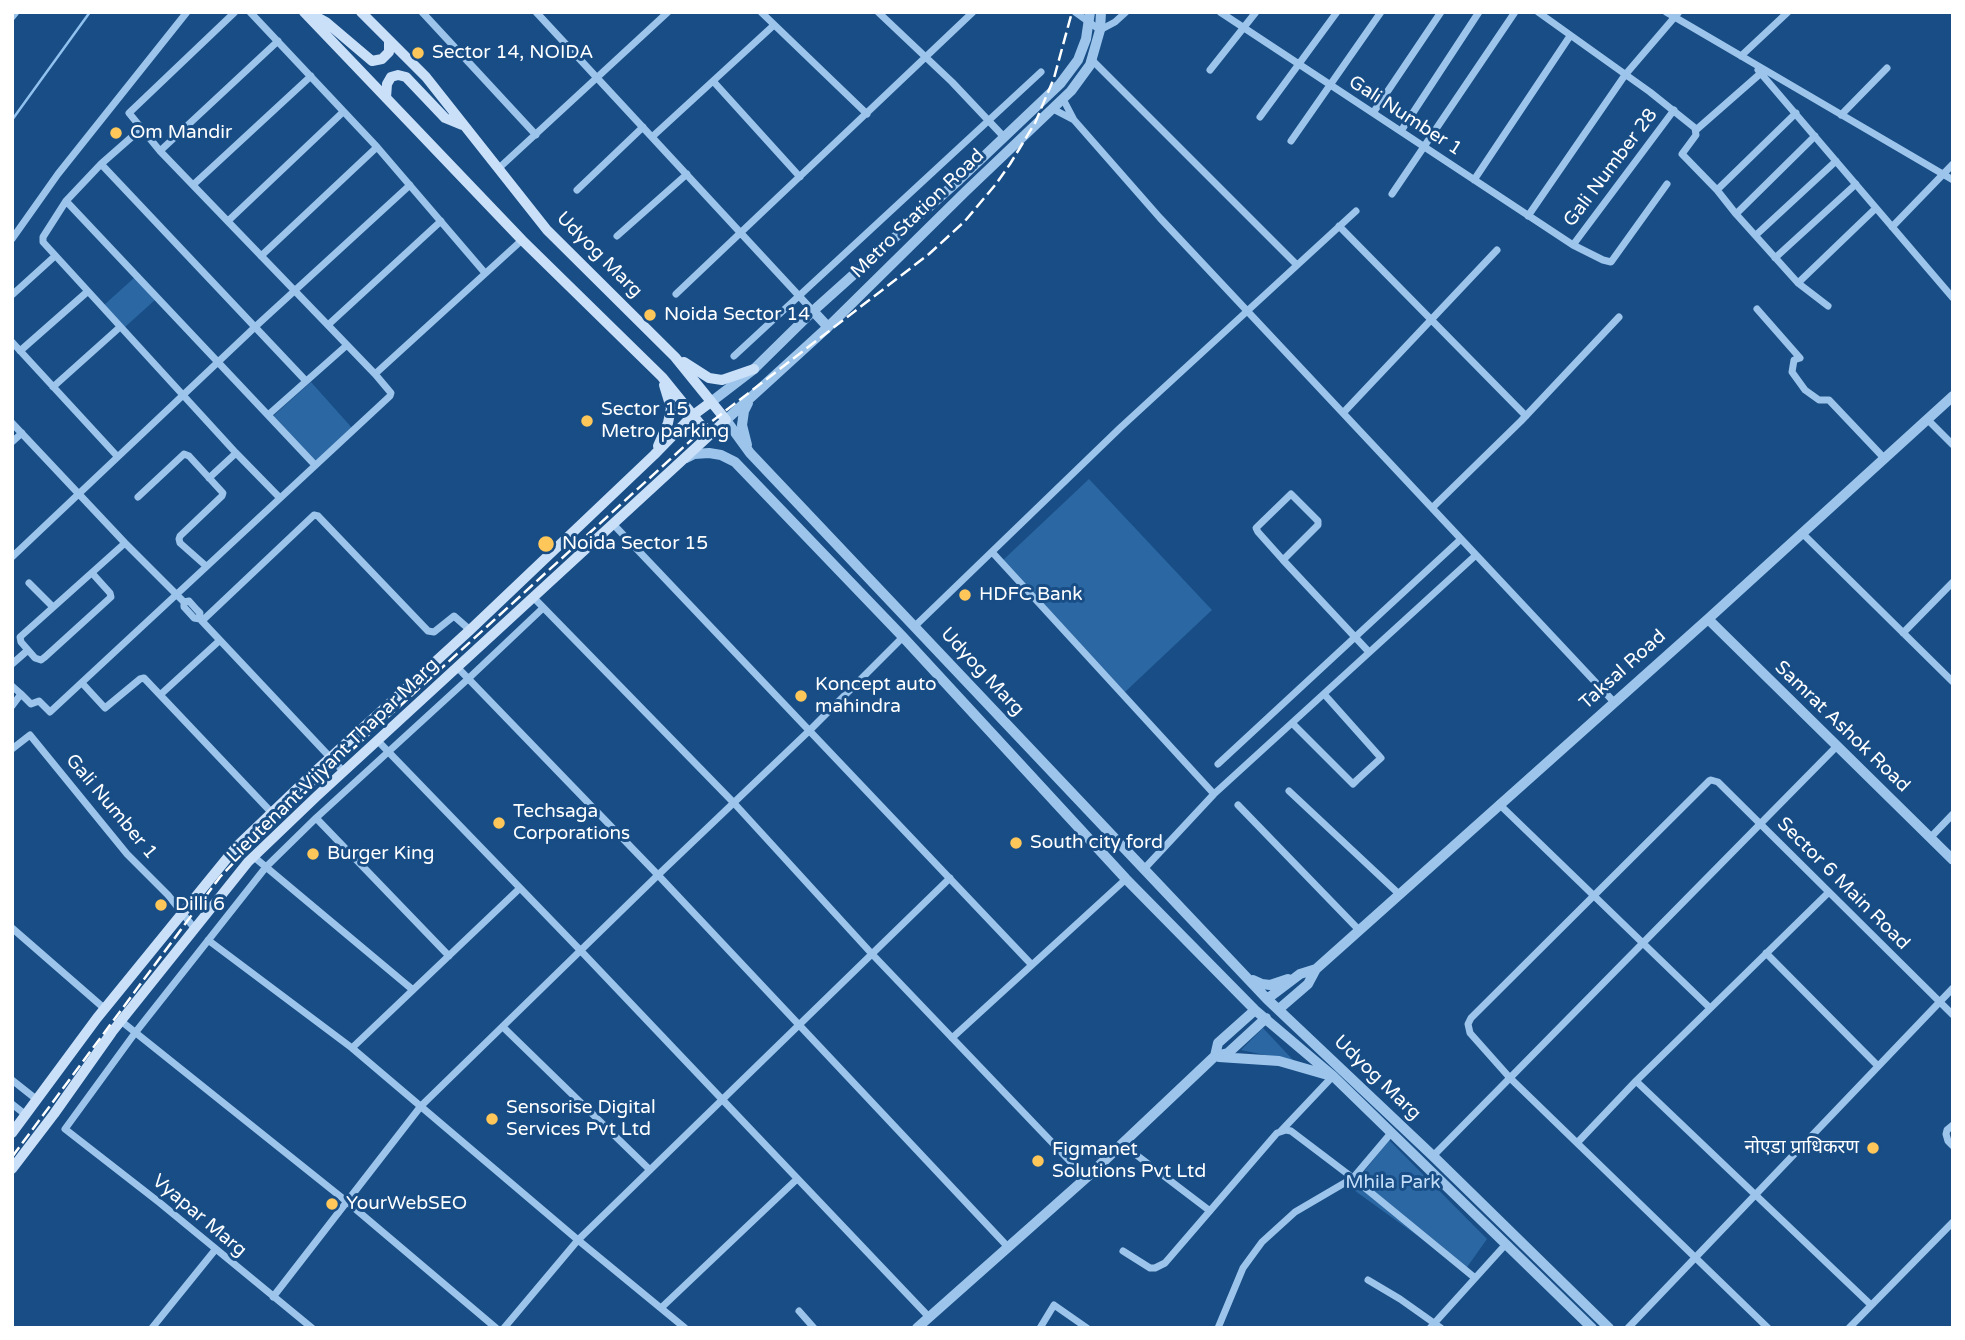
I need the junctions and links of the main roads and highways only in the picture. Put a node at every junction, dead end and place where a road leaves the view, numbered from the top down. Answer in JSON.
{"nodes":[{"id":1,"x":306,"y":12,"type":"edge"},
{"id":2,"x":361,"y":12,"type":"edge"},
{"id":3,"x":389,"y":40,"type":"junction"},
{"id":4,"x":386,"y":98,"type":"junction"},
{"id":5,"x":465,"y":126,"type":"junction"},
{"id":6,"x":676,"y":357,"type":"junction"},
{"id":7,"x":754,"y":369,"type":"road end"},
{"id":8,"x":662,"y":377,"type":"junction"},
{"id":9,"x":711,"y":402,"type":"junction"},
{"id":10,"x":692,"y":416,"type":"junction"},
{"id":11,"x":726,"y":420,"type":"joint"},
{"id":12,"x":709,"y":435,"type":"junction"},
{"id":13,"x":654,"y":455,"type":"junction"},
{"id":14,"x":12,"y":1133,"type":"edge"},
{"id":15,"x":12,"y":1169,"type":"edge"}],
"edges":[{"from":1,"to":3,"type":"main road"},
{"from":1,"to":4,"type":"main road"},
{"from":2,"to":3,"type":"main road","name":"Udyog Marg"},
{"from":3,"to":5,"type":"main road","name":"Udyog Marg"},
{"from":4,"to":5,"type":"main road"},
{"from":4,"to":8,"type":"main road"},
{"from":5,"to":6,"type":"main road","name":"Udyog Marg"},
{"from":6,"to":7,"type":"main road"},
{"from":6,"to":9,"type":"main road","name":"Udyog Marg"},
{"from":8,"to":10,"type":"main road"},
{"from":8,"to":13,"type":"main road"},
{"from":9,"to":10,"type":"main road","name":"Lieutenant Vijyant Thapar Marg"},
{"from":9,"to":11,"type":"main road","name":"Udyog Marg"},
{"from":10,"to":12,"type":"main road"},
{"from":10,"to":13,"type":"main road","name":"Lieutenant Vijyant Thapar Marg"},
{"from":11,"to":12,"type":"main road","name":"Lieutenant Vijyant Thapar Marg"},
{"from":12,"to":15,"type":"main road","name":"Lieutenant Vijyant Thapar Marg"},
{"from":13,"to":14,"type":"main road","name":"Lieutenant Vijyant Thapar Marg"}]}
